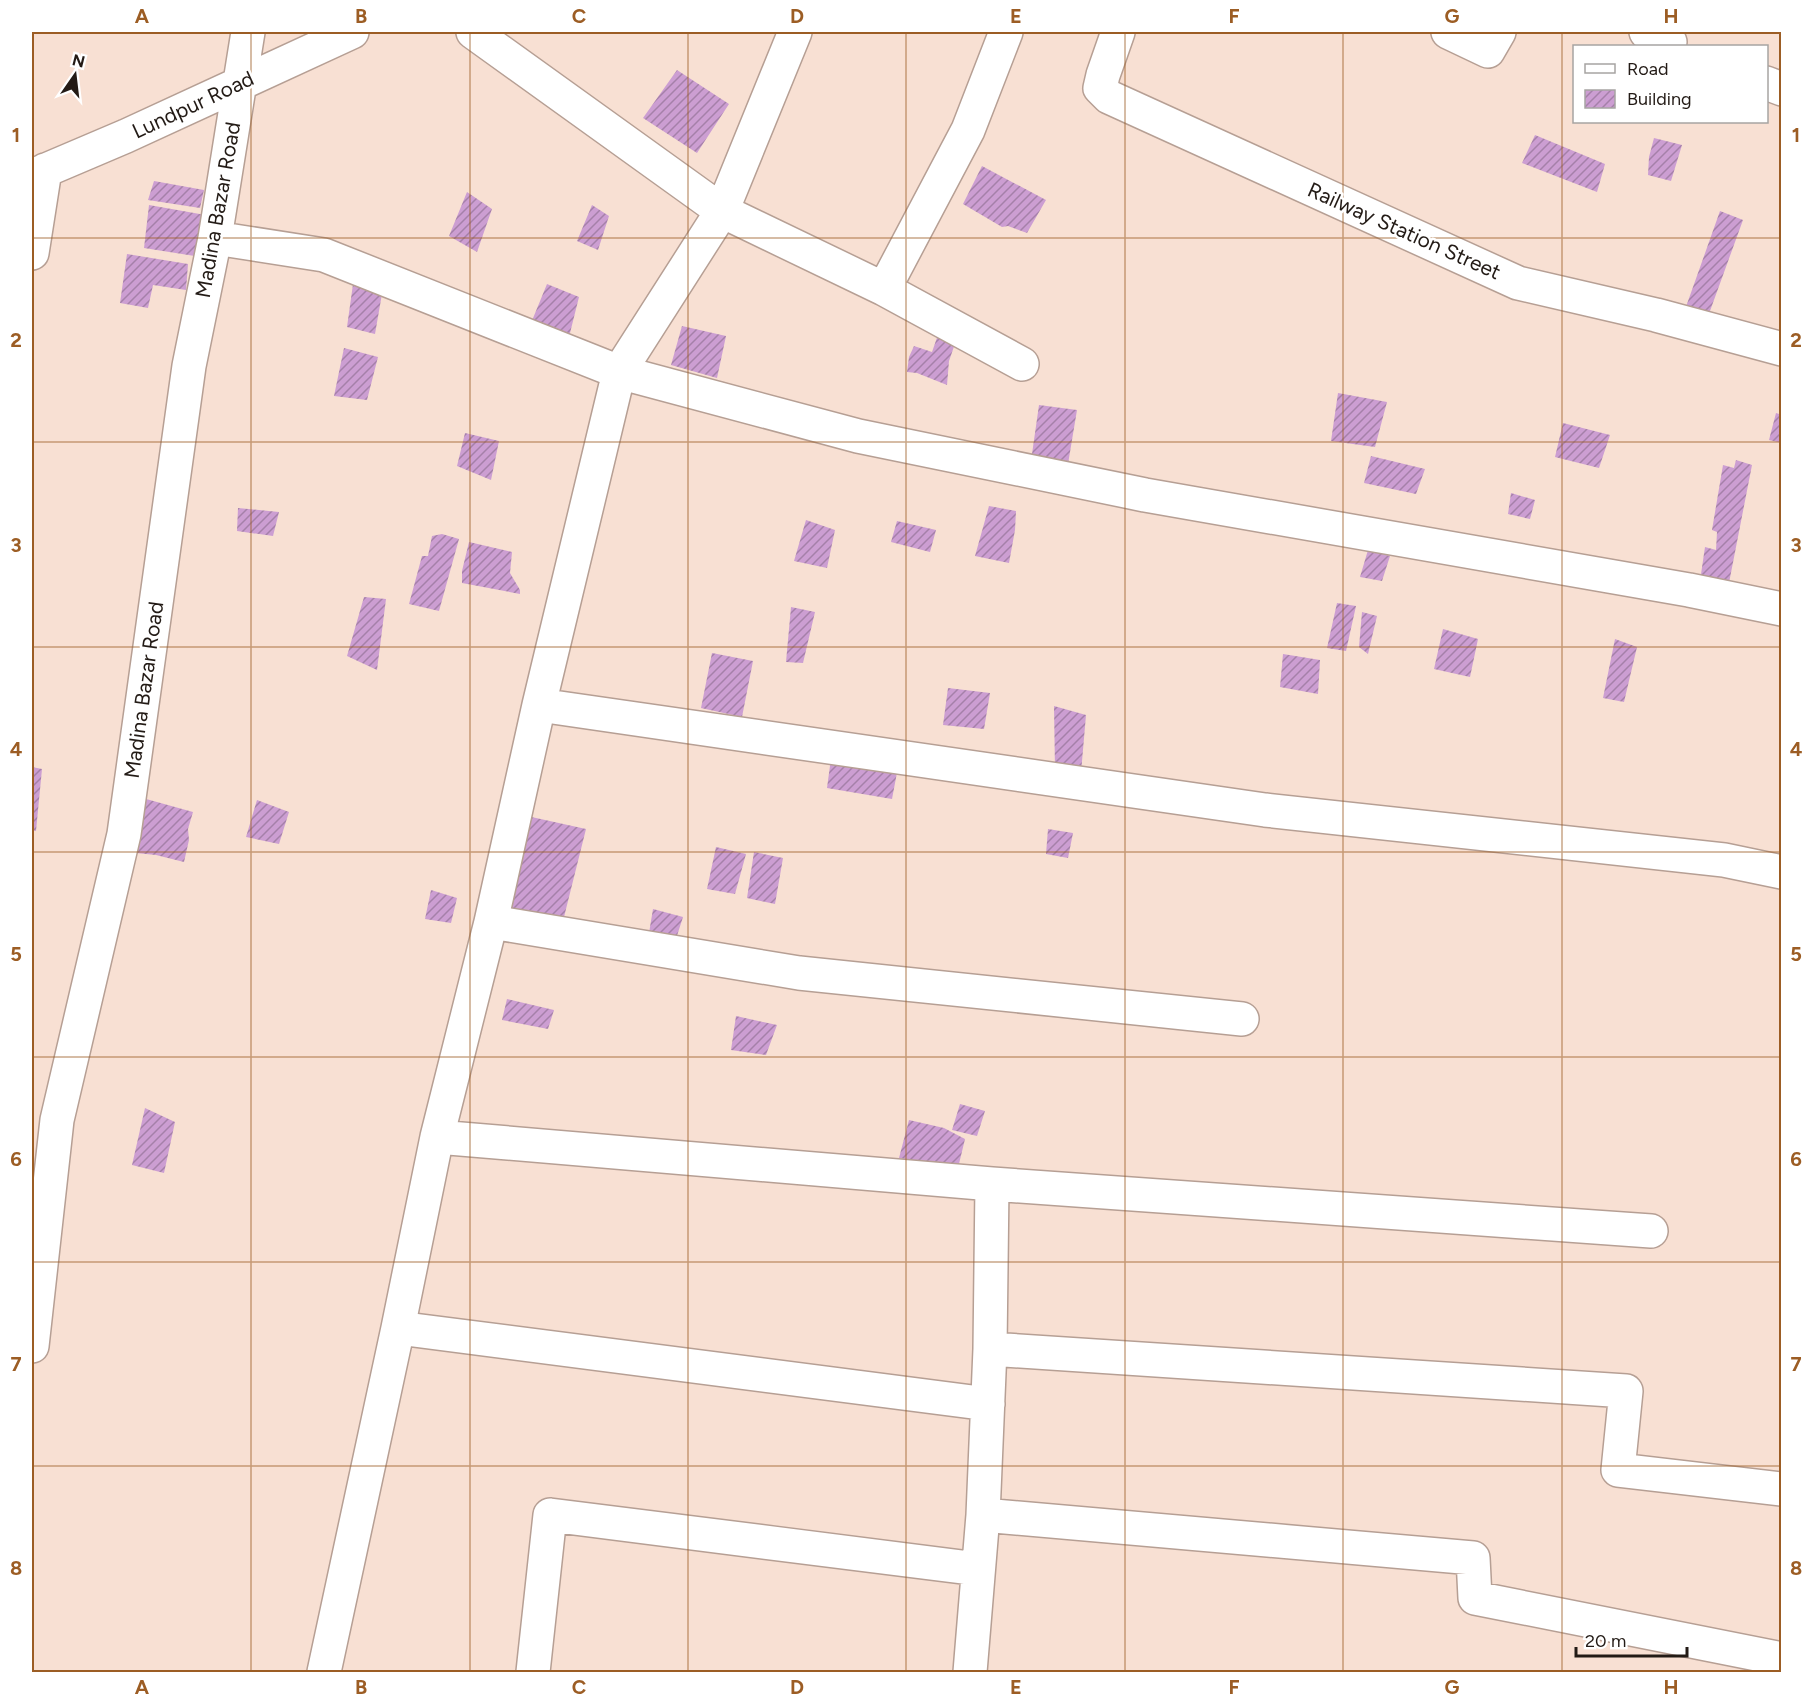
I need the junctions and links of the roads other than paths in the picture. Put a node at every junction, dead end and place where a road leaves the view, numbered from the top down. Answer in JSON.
{"nodes":[{"id":1,"x":248,"y":32,"type":"edge"},
{"id":2,"x":352,"y":32,"type":"edge"},
{"id":3,"x":472,"y":32,"type":"edge"},
{"id":4,"x":795,"y":32,"type":"edge"},
{"id":5,"x":1006,"y":32,"type":"edge"},
{"id":6,"x":1118,"y":32,"type":"edge"},
{"id":7,"x":1448,"y":32,"type":"edge"},
{"id":8,"x":1499,"y":32,"type":"edge"},
{"id":9,"x":241,"y":83,"type":"junction"},
{"id":10,"x":1768,"y":83,"type":"edge"},
{"id":11,"x":1782,"y":89,"type":"edge"},
{"id":12,"x":38,"y":173,"type":"edge"},
{"id":13,"x":722,"y":211,"type":"junction"},
{"id":14,"x":215,"y":238,"type":"junction"},
{"id":15,"x":32,"y":253,"type":"edge"},
{"id":16,"x":884,"y":289,"type":"junction"},
{"id":17,"x":1782,"y":349,"type":"edge"},
{"id":18,"x":1022,"y":364,"type":"dead end"},
{"id":19,"x":619,"y":372,"type":"junction"},
{"id":20,"x":1782,"y":609,"type":"edge"},
{"id":21,"x":539,"y":705,"type":"junction"},
{"id":22,"x":1782,"y":872,"type":"edge"},
{"id":23,"x":491,"y":922,"type":"junction"},
{"id":24,"x":1242,"y":1019,"type":"dead end"},
{"id":25,"x":437,"y":1137,"type":"junction"},
{"id":26,"x":992,"y":1184,"type":"junction"},
{"id":27,"x":1651,"y":1231,"type":"dead end"},
{"id":28,"x":398,"y":1328,"type":"junction"},
{"id":29,"x":32,"y":1346,"type":"edge"},
{"id":30,"x":990,"y":1349,"type":"junction"},
{"id":31,"x":988,"y":1404,"type":"junction"},
{"id":32,"x":1782,"y":1489,"type":"edge"},
{"id":33,"x":983,"y":1515,"type":"junction"},
{"id":34,"x":978,"y":1569,"type":"junction"},
{"id":35,"x":1782,"y":1659,"type":"edge"},
{"id":36,"x":324,"y":1672,"type":"edge"},
{"id":37,"x":533,"y":1672,"type":"edge"},
{"id":38,"x":970,"y":1672,"type":"edge"}],
"edges":[{"from":1,"to":9,"type":"street","name":"Madina Bazar Road"},
{"from":2,"to":9,"type":"street","name":"Lundpur Road"},
{"from":3,"to":13,"type":"street"},
{"from":4,"to":13,"type":"street"},
{"from":5,"to":16,"type":"street"},
{"from":6,"to":17,"type":"street","name":"Railway Station Street"},
{"from":7,"to":8,"type":"street"},
{"from":9,"to":12,"type":"street","name":"Lundpur Road"},
{"from":9,"to":14,"type":"street","name":"Madina Bazar Road"},
{"from":10,"to":11,"type":"street"},
{"from":12,"to":15,"type":"street"},
{"from":13,"to":16,"type":"street"},
{"from":13,"to":19,"type":"street"},
{"from":14,"to":19,"type":"street"},
{"from":14,"to":29,"type":"street","name":"Madina Bazar Road"},
{"from":16,"to":18,"type":"street"},
{"from":19,"to":20,"type":"street"},
{"from":19,"to":21,"type":"street"},
{"from":21,"to":22,"type":"street"},
{"from":21,"to":23,"type":"street"},
{"from":23,"to":24,"type":"street"},
{"from":23,"to":25,"type":"street"},
{"from":25,"to":26,"type":"street"},
{"from":25,"to":28,"type":"street"},
{"from":26,"to":27,"type":"street"},
{"from":26,"to":30,"type":"street"},
{"from":28,"to":31,"type":"street"},
{"from":28,"to":36,"type":"street"},
{"from":30,"to":31,"type":"street"},
{"from":30,"to":32,"type":"street"},
{"from":31,"to":33,"type":"street"},
{"from":33,"to":34,"type":"street"},
{"from":33,"to":35,"type":"street"},
{"from":34,"to":37,"type":"street"},
{"from":34,"to":38,"type":"street"}]}
